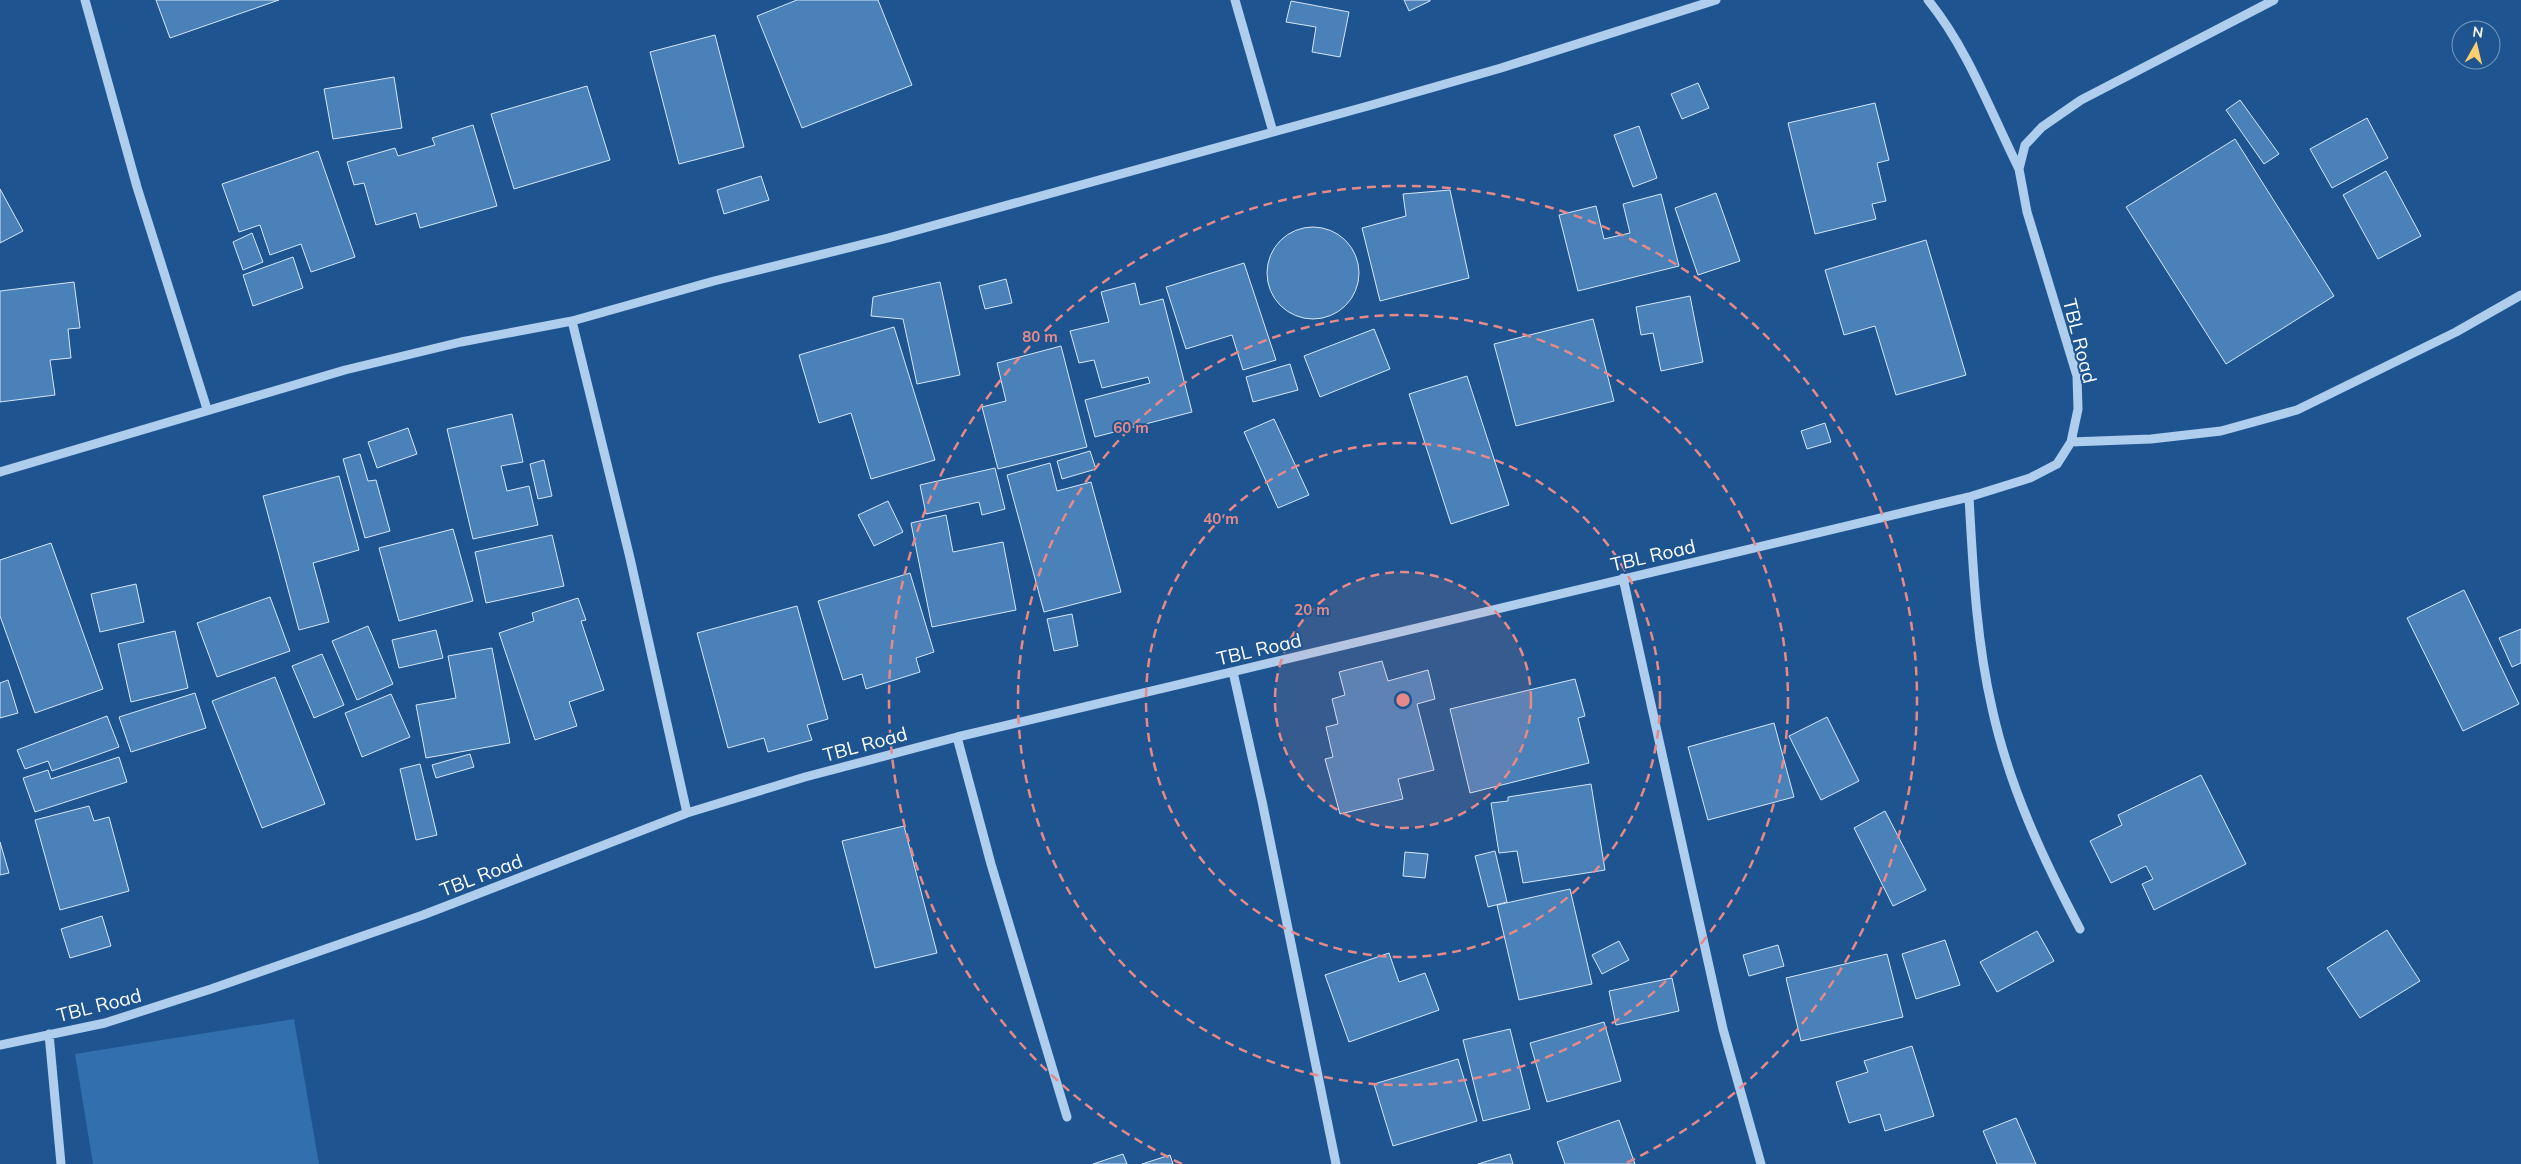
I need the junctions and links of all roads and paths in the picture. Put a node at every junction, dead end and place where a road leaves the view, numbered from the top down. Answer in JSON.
{"nodes":[{"id":1,"x":85,"y":0,"type":"edge"},
{"id":2,"x":1235,"y":0,"type":"edge"},
{"id":3,"x":1716,"y":0,"type":"edge"},
{"id":4,"x":1928,"y":0,"type":"edge"},
{"id":5,"x":2274,"y":0,"type":"edge"},
{"id":6,"x":1273,"y":132,"type":"junction"},
{"id":7,"x":2019,"y":168,"type":"junction"},
{"id":8,"x":2521,"y":295,"type":"edge"},
{"id":9,"x":572,"y":322,"type":"junction"},
{"id":10,"x":207,"y":409,"type":"junction"},
{"id":11,"x":2071,"y":442,"type":"junction"},
{"id":12,"x":0,"y":472,"type":"edge"},
{"id":13,"x":1969,"y":497,"type":"junction"},
{"id":14,"x":1623,"y":578,"type":"junction"},
{"id":15,"x":1233,"y":672,"type":"junction"},
{"id":16,"x":957,"y":737,"type":"junction"},
{"id":17,"x":687,"y":813,"type":"junction"},
{"id":18,"x":2080,"y":928,"type":"dead end"},
{"id":19,"x":49,"y":1034,"type":"junction"},
{"id":20,"x":0,"y":1045,"type":"edge"},
{"id":21,"x":1067,"y":1117,"type":"dead end"},
{"id":22,"x":61,"y":1164,"type":"edge"},
{"id":23,"x":1336,"y":1164,"type":"edge"},
{"id":24,"x":1761,"y":1164,"type":"edge"}],
"edges":[{"from":1,"to":10,"type":"street"},
{"from":2,"to":6,"type":"street"},
{"from":3,"to":6,"type":"street"},
{"from":4,"to":7,"type":"street"},
{"from":5,"to":7,"type":"street","name":"TBL Road"},
{"from":6,"to":9,"type":"street"},
{"from":7,"to":11,"type":"street","name":"TBL Road"},
{"from":8,"to":11,"type":"street"},
{"from":9,"to":10,"type":"street"},
{"from":9,"to":17,"type":"street"},
{"from":10,"to":12,"type":"street"},
{"from":11,"to":13,"type":"street","name":"TBL Road"},
{"from":13,"to":14,"type":"street","name":"TBL Road"},
{"from":13,"to":18,"type":"street"},
{"from":14,"to":15,"type":"street","name":"TBL Road"},
{"from":14,"to":24,"type":"street"},
{"from":15,"to":16,"type":"street","name":"TBL Road"},
{"from":15,"to":23,"type":"street"},
{"from":16,"to":17,"type":"street","name":"TBL Road"},
{"from":16,"to":21,"type":"street"},
{"from":17,"to":19,"type":"street","name":"TBL Road"},
{"from":19,"to":20,"type":"street","name":"TBL Road"},
{"from":19,"to":22,"type":"street"}]}
